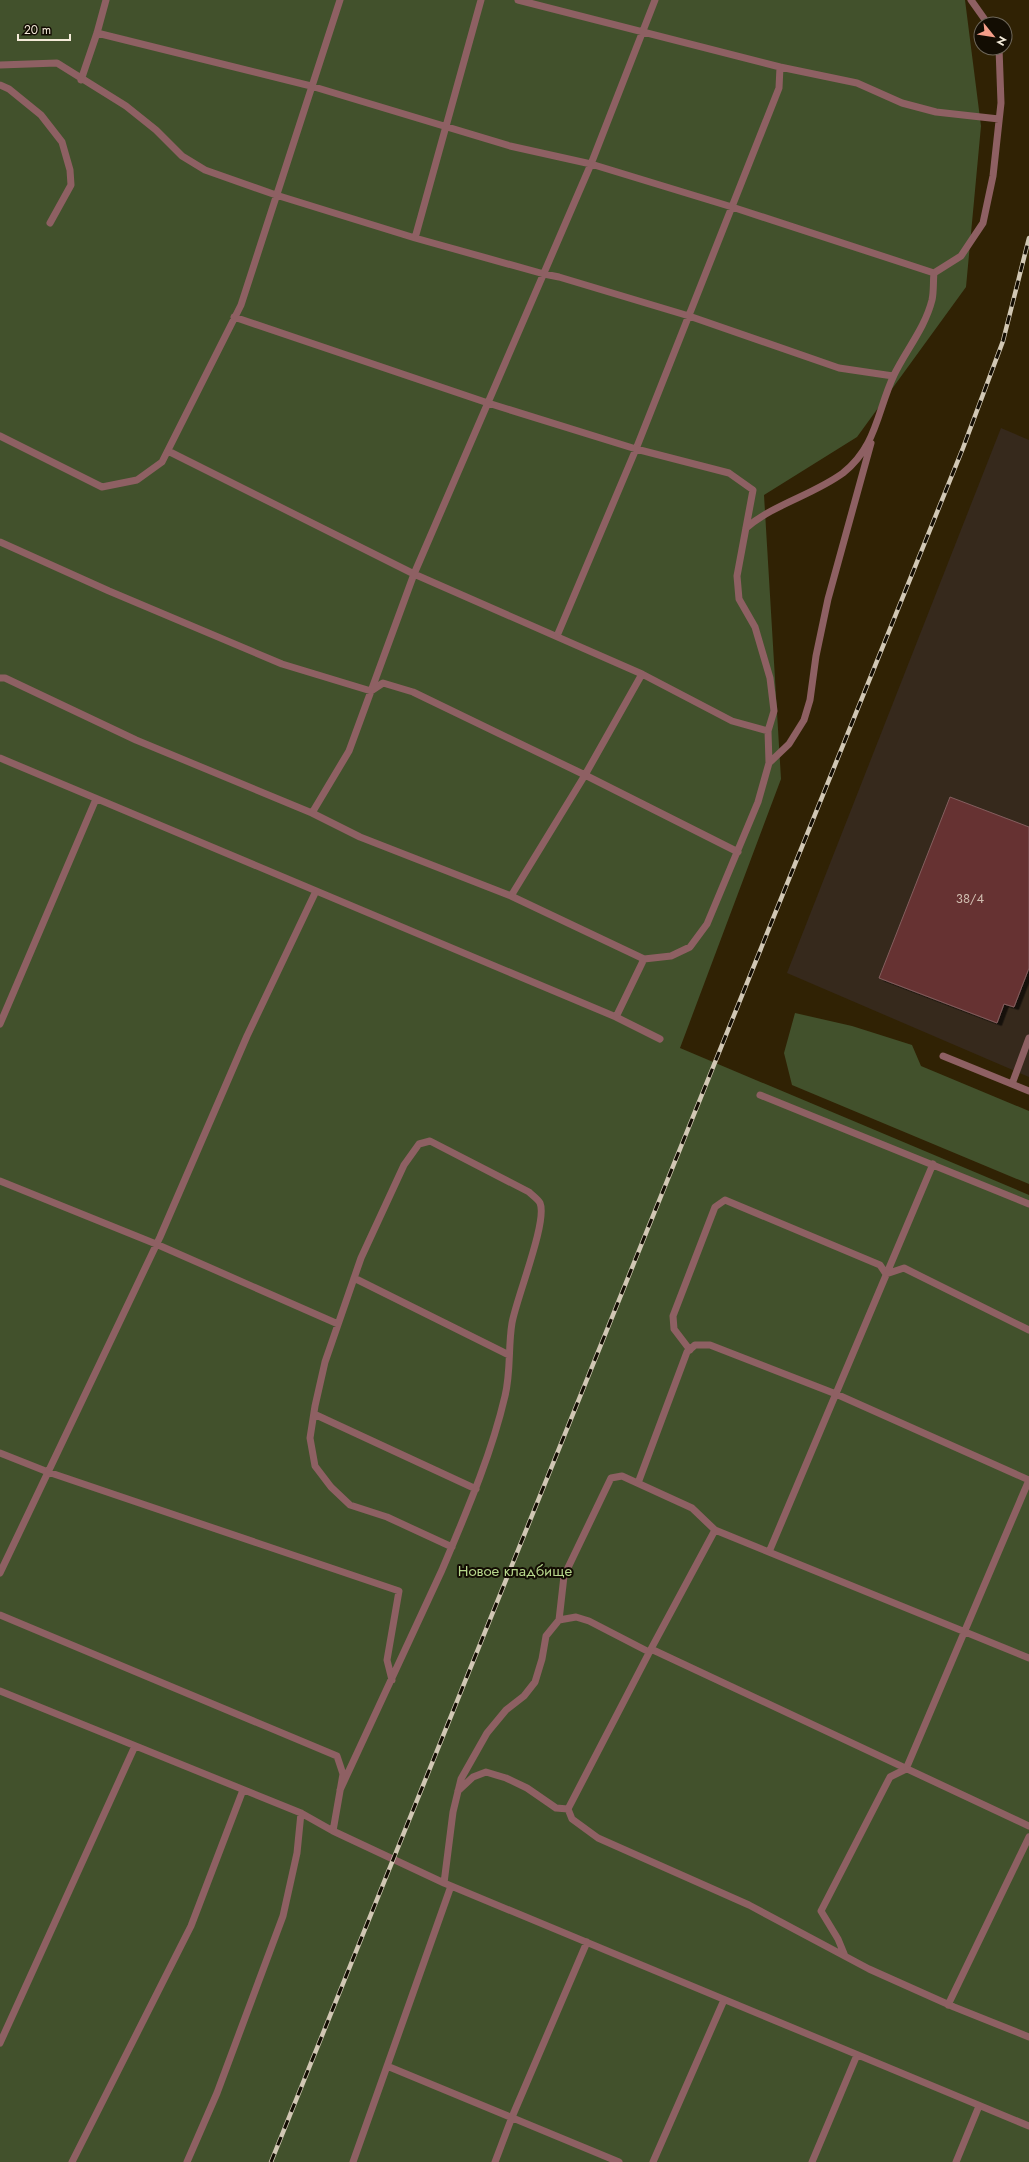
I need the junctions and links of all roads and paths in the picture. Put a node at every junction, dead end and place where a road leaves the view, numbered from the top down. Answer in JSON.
{"nodes":[{"id":1,"x":106,"y":0,"type":"edge"},
{"id":2,"x":340,"y":0,"type":"edge"},
{"id":3,"x":481,"y":0,"type":"edge"},
{"id":4,"x":518,"y":0,"type":"edge"},
{"id":5,"x":655,"y":0,"type":"edge"},
{"id":6,"x":972,"y":0,"type":"edge"},
{"id":7,"x":983,"y":16,"type":"edge"},
{"id":8,"x":643,"y":31,"type":"junction"},
{"id":9,"x":97,"y":33,"type":"junction"},
{"id":10,"x":999,"y":56,"type":"edge"},
{"id":11,"x":0,"y":65,"type":"edge"},
{"id":12,"x":780,"y":67,"type":"junction"},
{"id":13,"x":81,"y":80,"type":"junction"},
{"id":14,"x":0,"y":85,"type":"edge"},
{"id":15,"x":311,"y":86,"type":"junction"},
{"id":16,"x":999,"y":119,"type":"junction"},
{"id":17,"x":446,"y":126,"type":"junction"},
{"id":18,"x":591,"y":164,"type":"junction"},
{"id":19,"x":276,"y":195,"type":"junction"},
{"id":20,"x":732,"y":206,"type":"junction"},
{"id":21,"x":50,"y":224,"type":"dead end"},
{"id":22,"x":415,"y":238,"type":"junction"},
{"id":23,"x":934,"y":273,"type":"junction"},
{"id":24,"x":544,"y":274,"type":"junction"},
{"id":25,"x":689,"y":316,"type":"junction"},
{"id":26,"x":234,"y":318,"type":"junction"},
{"id":27,"x":893,"y":376,"type":"junction"},
{"id":28,"x":488,"y":403,"type":"junction"},
{"id":29,"x":875,"y":431,"type":"junction"},
{"id":30,"x":0,"y":436,"type":"edge"},
{"id":31,"x":636,"y":449,"type":"junction"},
{"id":32,"x":168,"y":451,"type":"junction"},
{"id":33,"x":746,"y":528,"type":"junction"},
{"id":34,"x":0,"y":542,"type":"edge"},
{"id":35,"x":414,"y":574,"type":"junction"},
{"id":36,"x":556,"y":636,"type":"junction"},
{"id":37,"x":642,"y":674,"type":"junction"},
{"id":38,"x":0,"y":678,"type":"edge"},
{"id":39,"x":371,"y":691,"type":"junction"},
{"id":40,"x":768,"y":730,"type":"junction"},
{"id":41,"x":0,"y":758,"type":"edge"},
{"id":42,"x":769,"y":763,"type":"junction"},
{"id":43,"x":585,"y":774,"type":"junction"},
{"id":44,"x":96,"y":799,"type":"junction"},
{"id":45,"x":312,"y":813,"type":"junction"},
{"id":46,"x":738,"y":852,"type":"junction"},
{"id":47,"x":316,"y":891,"type":"junction"},
{"id":48,"x":511,"y":896,"type":"junction"},
{"id":49,"x":644,"y":959,"type":"junction"},
{"id":50,"x":616,"y":1017,"type":"junction"},
{"id":51,"x":0,"y":1024,"type":"edge"},
{"id":52,"x":1029,"y":1038,"type":"edge"},
{"id":53,"x":660,"y":1039,"type":"dead end"},
{"id":54,"x":943,"y":1056,"type":"dead end"},
{"id":55,"x":1012,"y":1084,"type":"junction"},
{"id":56,"x":1029,"y":1091,"type":"edge"},
{"id":57,"x":760,"y":1095,"type":"dead end"},
{"id":58,"x":933,"y":1164,"type":"junction"},
{"id":59,"x":0,"y":1181,"type":"edge"},
{"id":60,"x":1029,"y":1204,"type":"edge"},
{"id":61,"x":156,"y":1244,"type":"junction"},
{"id":62,"x":886,"y":1274,"type":"junction"},
{"id":63,"x":354,"y":1278,"type":"junction"},
{"id":64,"x":338,"y":1324,"type":"junction"},
{"id":65,"x":1029,"y":1330,"type":"edge"},
{"id":66,"x":690,"y":1350,"type":"junction"},
{"id":67,"x":509,"y":1355,"type":"junction"},
{"id":68,"x":836,"y":1394,"type":"junction"},
{"id":69,"x":314,"y":1414,"type":"junction"},
{"id":70,"x":0,"y":1453,"type":"edge"},
{"id":71,"x":48,"y":1472,"type":"junction"},
{"id":72,"x":1029,"y":1480,"type":"edge"},
{"id":73,"x":638,"y":1483,"type":"junction"},
{"id":74,"x":476,"y":1489,"type":"junction"},
{"id":75,"x":715,"y":1530,"type":"junction"},
{"id":76,"x":452,"y":1547,"type":"junction"},
{"id":77,"x":769,"y":1552,"type":"junction"},
{"id":78,"x":0,"y":1573,"type":"edge"},
{"id":79,"x":0,"y":1615,"type":"edge"},
{"id":80,"x":559,"y":1620,"type":"junction"},
{"id":81,"x":964,"y":1631,"type":"junction"},
{"id":82,"x":650,"y":1650,"type":"junction"},
{"id":83,"x":1029,"y":1658,"type":"edge"},
{"id":84,"x":392,"y":1680,"type":"junction"},
{"id":85,"x":0,"y":1690,"type":"edge"},
{"id":86,"x":135,"y":1746,"type":"junction"},
{"id":87,"x":906,"y":1770,"type":"junction"},
{"id":88,"x":243,"y":1790,"type":"junction"},
{"id":89,"x":340,"y":1790,"type":"junction"},
{"id":90,"x":458,"y":1791,"type":"junction"},
{"id":91,"x":568,"y":1809,"type":"junction"},
{"id":92,"x":301,"y":1814,"type":"junction"},
{"id":93,"x":1029,"y":1826,"type":"edge"},
{"id":94,"x":333,"y":1831,"type":"junction"},
{"id":95,"x":1029,"y":1837,"type":"edge"},
{"id":96,"x":448,"y":1885,"type":"junction"},
{"id":97,"x":587,"y":1942,"type":"junction"},
{"id":98,"x":844,"y":1956,"type":"junction"},
{"id":99,"x":724,"y":2000,"type":"junction"},
{"id":100,"x":948,"y":2005,"type":"junction"},
{"id":101,"x":1029,"y":2037,"type":"edge"},
{"id":102,"x":0,"y":2043,"type":"edge"},
{"id":103,"x":857,"y":2055,"type":"junction"},
{"id":104,"x":386,"y":2066,"type":"junction"},
{"id":105,"x":979,"y":2106,"type":"junction"},
{"id":106,"x":512,"y":2117,"type":"junction"},
{"id":107,"x":1029,"y":2126,"type":"edge"},
{"id":108,"x":72,"y":2162,"type":"edge"},
{"id":109,"x":188,"y":2162,"type":"edge"},
{"id":110,"x":353,"y":2162,"type":"edge"},
{"id":111,"x":495,"y":2162,"type":"edge"},
{"id":112,"x":620,"y":2162,"type":"edge"},
{"id":113,"x":653,"y":2162,"type":"edge"},
{"id":114,"x":812,"y":2162,"type":"edge"},
{"id":115,"x":956,"y":2162,"type":"edge"}],
"edges":[{"from":1,"to":9,"type":"lane"},
{"from":2,"to":15,"type":"lane"},
{"from":3,"to":17,"type":"lane"},
{"from":4,"to":8,"type":"lane"},
{"from":5,"to":8,"type":"lane"},
{"from":6,"to":7,"type":"lane"},
{"from":8,"to":12,"type":"lane"},
{"from":8,"to":18,"type":"lane"},
{"from":9,"to":13,"type":"lane"},
{"from":9,"to":15,"type":"lane"},
{"from":10,"to":16,"type":"lane"},
{"from":11,"to":13,"type":"lane"},
{"from":12,"to":16,"type":"lane"},
{"from":12,"to":20,"type":"lane"},
{"from":13,"to":19,"type":"lane"},
{"from":14,"to":21,"type":"lane"},
{"from":15,"to":17,"type":"lane"},
{"from":15,"to":19,"type":"lane"},
{"from":16,"to":23,"type":"lane"},
{"from":17,"to":18,"type":"lane"},
{"from":17,"to":22,"type":"lane"},
{"from":18,"to":20,"type":"lane"},
{"from":18,"to":24,"type":"lane"},
{"from":19,"to":22,"type":"lane"},
{"from":19,"to":26,"type":"lane"},
{"from":20,"to":23,"type":"lane"},
{"from":20,"to":25,"type":"lane"},
{"from":22,"to":24,"type":"lane"},
{"from":23,"to":27,"type":"lane"},
{"from":24,"to":25,"type":"lane"},
{"from":24,"to":28,"type":"lane"},
{"from":25,"to":27,"type":"lane"},
{"from":25,"to":31,"type":"lane"},
{"from":26,"to":28,"type":"lane"},
{"from":26,"to":32,"type":"lane"},
{"from":27,"to":29,"type":"lane"},
{"from":28,"to":31,"type":"lane"},
{"from":28,"to":35,"type":"lane"},
{"from":29,"to":33,"type":"lane"},
{"from":29,"to":42,"type":"lane"},
{"from":30,"to":32,"type":"lane"},
{"from":31,"to":33,"type":"lane"},
{"from":31,"to":36,"type":"lane"},
{"from":32,"to":35,"type":"lane"},
{"from":33,"to":40,"type":"lane"},
{"from":34,"to":39,"type":"lane"},
{"from":35,"to":36,"type":"lane"},
{"from":35,"to":39,"type":"lane"},
{"from":36,"to":37,"type":"lane"},
{"from":37,"to":40,"type":"lane"},
{"from":37,"to":43,"type":"lane"},
{"from":38,"to":45,"type":"lane"},
{"from":39,"to":43,"type":"lane"},
{"from":39,"to":45,"type":"lane"},
{"from":40,"to":42,"type":"lane"},
{"from":41,"to":44,"type":"lane"},
{"from":42,"to":46,"type":"lane"},
{"from":43,"to":46,"type":"lane"},
{"from":43,"to":48,"type":"lane"},
{"from":44,"to":47,"type":"lane"},
{"from":44,"to":51,"type":"lane"},
{"from":45,"to":48,"type":"lane"},
{"from":46,"to":49,"type":"lane"},
{"from":47,"to":50,"type":"lane"},
{"from":47,"to":61,"type":"lane"},
{"from":48,"to":49,"type":"lane"},
{"from":49,"to":50,"type":"lane"},
{"from":50,"to":53,"type":"lane"},
{"from":52,"to":55,"type":"lane"},
{"from":54,"to":55,"type":"lane"},
{"from":55,"to":56,"type":"lane"},
{"from":57,"to":58,"type":"lane"},
{"from":58,"to":60,"type":"lane"},
{"from":58,"to":62,"type":"lane"},
{"from":59,"to":61,"type":"lane"},
{"from":61,"to":64,"type":"lane"},
{"from":61,"to":71,"type":"lane"},
{"from":62,"to":65,"type":"lane"},
{"from":62,"to":66,"type":"lane"},
{"from":62,"to":68,"type":"lane"},
{"from":63,"to":64,"type":"lane"},
{"from":63,"to":67,"type":"lane"},
{"from":63,"to":67,"type":"lane"},
{"from":64,"to":69,"type":"lane"},
{"from":66,"to":68,"type":"lane"},
{"from":66,"to":73,"type":"lane"},
{"from":67,"to":74,"type":"lane"},
{"from":68,"to":72,"type":"lane"},
{"from":68,"to":77,"type":"lane"},
{"from":69,"to":74,"type":"lane"},
{"from":69,"to":76,"type":"lane"},
{"from":70,"to":71,"type":"lane"},
{"from":71,"to":78,"type":"lane"},
{"from":71,"to":84,"type":"lane"},
{"from":72,"to":81,"type":"lane"},
{"from":73,"to":75,"type":"lane"},
{"from":73,"to":80,"type":"lane"},
{"from":74,"to":76,"type":"lane"},
{"from":75,"to":77,"type":"lane"},
{"from":75,"to":82,"type":"lane"},
{"from":76,"to":84,"type":"lane"},
{"from":77,"to":81,"type":"lane"},
{"from":79,"to":89,"type":"lane"},
{"from":80,"to":82,"type":"lane"},
{"from":80,"to":90,"type":"lane"},
{"from":81,"to":83,"type":"lane"},
{"from":81,"to":87,"type":"lane"},
{"from":82,"to":87,"type":"lane"},
{"from":82,"to":91,"type":"lane"},
{"from":84,"to":89,"type":"lane"},
{"from":85,"to":86,"type":"lane"},
{"from":86,"to":88,"type":"lane"},
{"from":86,"to":102,"type":"lane"},
{"from":87,"to":93,"type":"lane"},
{"from":87,"to":98,"type":"lane"},
{"from":88,"to":92,"type":"lane"},
{"from":88,"to":108,"type":"lane"},
{"from":89,"to":94,"type":"lane"},
{"from":90,"to":91,"type":"lane"},
{"from":90,"to":96,"type":"lane"},
{"from":91,"to":98,"type":"lane"},
{"from":92,"to":94,"type":"lane"},
{"from":92,"to":109,"type":"lane"},
{"from":94,"to":96,"type":"lane"},
{"from":95,"to":100,"type":"lane"},
{"from":96,"to":97,"type":"lane"},
{"from":96,"to":104,"type":"lane"},
{"from":97,"to":99,"type":"lane"},
{"from":97,"to":106,"type":"lane"},
{"from":98,"to":100,"type":"lane"},
{"from":99,"to":103,"type":"lane"},
{"from":99,"to":113,"type":"lane"},
{"from":100,"to":101,"type":"lane"},
{"from":103,"to":105,"type":"lane"},
{"from":103,"to":114,"type":"lane"},
{"from":104,"to":106,"type":"lane"},
{"from":104,"to":110,"type":"lane"},
{"from":105,"to":107,"type":"lane"},
{"from":105,"to":115,"type":"lane"},
{"from":106,"to":111,"type":"lane"},
{"from":106,"to":112,"type":"lane"}]}
